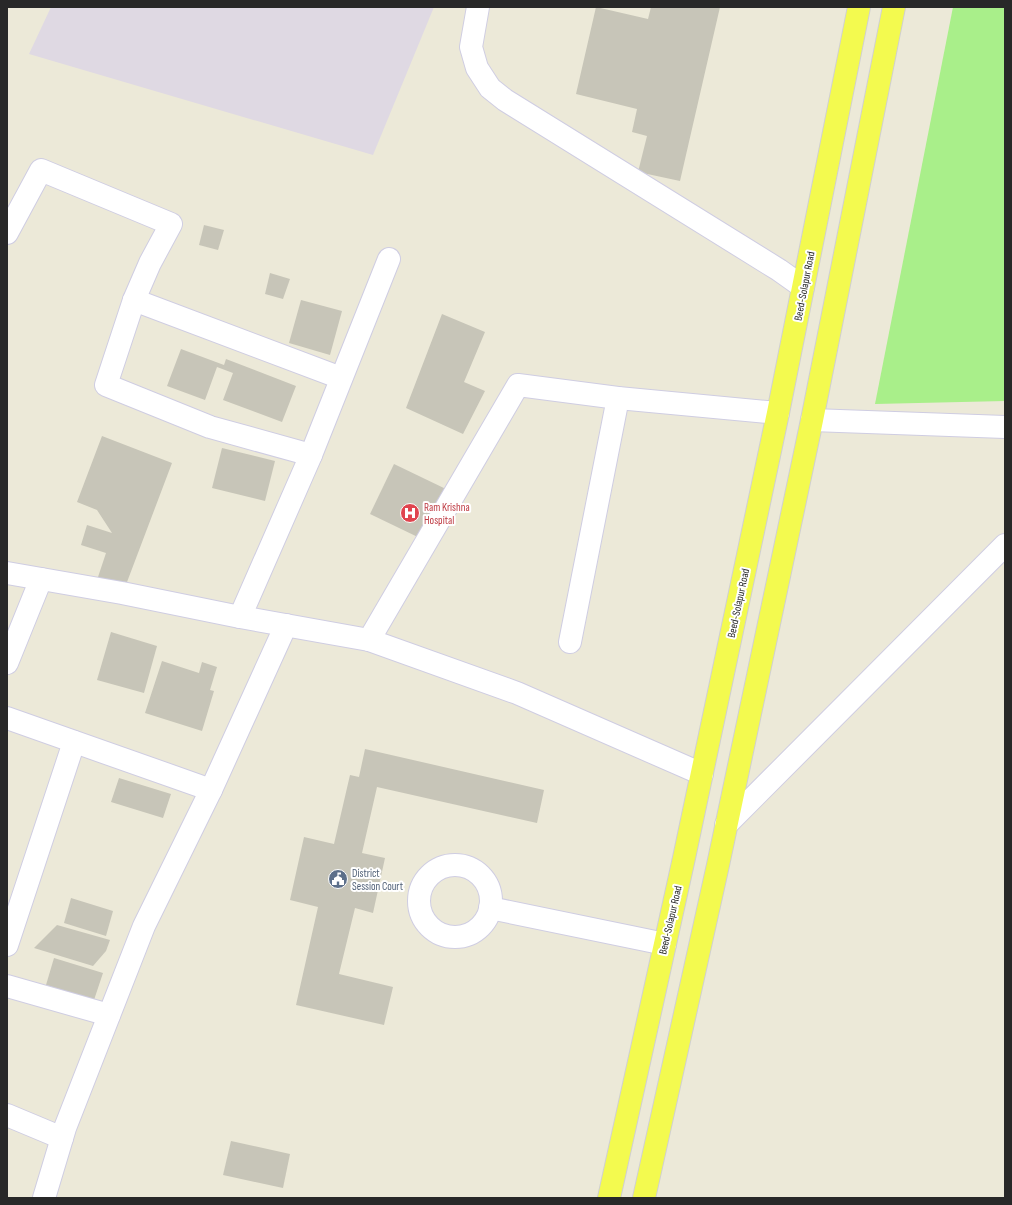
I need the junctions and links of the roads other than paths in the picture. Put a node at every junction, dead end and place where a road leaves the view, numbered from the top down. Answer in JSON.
{"nodes":[{"id":1,"x":478,"y":7,"type":"edge"},
{"id":2,"x":859,"y":7,"type":"edge"},
{"id":3,"x":894,"y":7,"type":"edge"},
{"id":4,"x":7,"y":233,"type":"edge"},
{"id":5,"x":389,"y":258,"type":"dead end"},
{"id":6,"x":803,"y":287,"type":"junction"},
{"id":7,"x":134,"y":300,"type":"junction"},
{"id":8,"x":341,"y":378,"type":"junction"},
{"id":9,"x":618,"y":398,"type":"junction"},
{"id":10,"x":778,"y":413,"type":"junction"},
{"id":11,"x":812,"y":420,"type":"junction"},
{"id":12,"x":1005,"y":427,"type":"edge"},
{"id":13,"x":311,"y":456,"type":"junction"},
{"id":14,"x":1005,"y":545,"type":"edge"},
{"id":15,"x":7,"y":572,"type":"edge"},
{"id":16,"x":41,"y":579,"type":"junction"},
{"id":17,"x":240,"y":617,"type":"junction"},
{"id":18,"x":286,"y":625,"type":"junction"},
{"id":19,"x":369,"y":640,"type":"junction"},
{"id":20,"x":570,"y":642,"type":"dead end"},
{"id":21,"x":7,"y":663,"type":"edge"},
{"id":22,"x":7,"y":718,"type":"edge"},
{"id":23,"x":74,"y":742,"type":"junction"},
{"id":24,"x":702,"y":774,"type":"junction"},
{"id":25,"x":211,"y":790,"type":"junction"},
{"id":26,"x":726,"y":825,"type":"junction"},
{"id":27,"x":490,"y":908,"type":"dead end"},
{"id":28,"x":665,"y":944,"type":"junction"},
{"id":29,"x":7,"y":945,"type":"edge"},
{"id":30,"x":7,"y":986,"type":"edge"},
{"id":31,"x":109,"y":1015,"type":"junction"},
{"id":32,"x":7,"y":1115,"type":"edge"},
{"id":33,"x":62,"y":1138,"type":"junction"},
{"id":34,"x":44,"y":1198,"type":"edge"},
{"id":35,"x":609,"y":1198,"type":"edge"},
{"id":36,"x":644,"y":1198,"type":"edge"}],
"edges":[{"from":1,"to":6,"type":"street"},
{"from":2,"to":6,"type":"main road","name":"Beed-Solapur Road"},
{"from":3,"to":11,"type":"main road"},
{"from":4,"to":7,"type":"street"},
{"from":5,"to":8,"type":"street"},
{"from":6,"to":10,"type":"main road","name":"Beed-Solapur Road"},
{"from":7,"to":8,"type":"street"},
{"from":7,"to":13,"type":"street"},
{"from":8,"to":13,"type":"street"},
{"from":9,"to":10,"type":"street"},
{"from":9,"to":19,"type":"street"},
{"from":9,"to":20,"type":"street"},
{"from":10,"to":24,"type":"main road","name":"Beed-Solapur Road"},
{"from":11,"to":12,"type":"street"},
{"from":11,"to":26,"type":"main road"},
{"from":13,"to":17,"type":"street"},
{"from":14,"to":26,"type":"street"},
{"from":15,"to":16,"type":"street"},
{"from":16,"to":17,"type":"street"},
{"from":16,"to":21,"type":"street"},
{"from":17,"to":18,"type":"street"},
{"from":18,"to":19,"type":"street"},
{"from":18,"to":25,"type":"street"},
{"from":19,"to":24,"type":"street"},
{"from":22,"to":23,"type":"street"},
{"from":23,"to":25,"type":"street"},
{"from":23,"to":29,"type":"street"},
{"from":24,"to":28,"type":"main road","name":"Beed-Solapur Road"},
{"from":25,"to":31,"type":"street"},
{"from":26,"to":36,"type":"main road"},
{"from":27,"to":28,"type":"street"},
{"from":28,"to":35,"type":"main road","name":"Beed-Solapur Road"},
{"from":30,"to":31,"type":"street"},
{"from":31,"to":33,"type":"street"},
{"from":32,"to":33,"type":"street"},
{"from":33,"to":34,"type":"street"}]}
